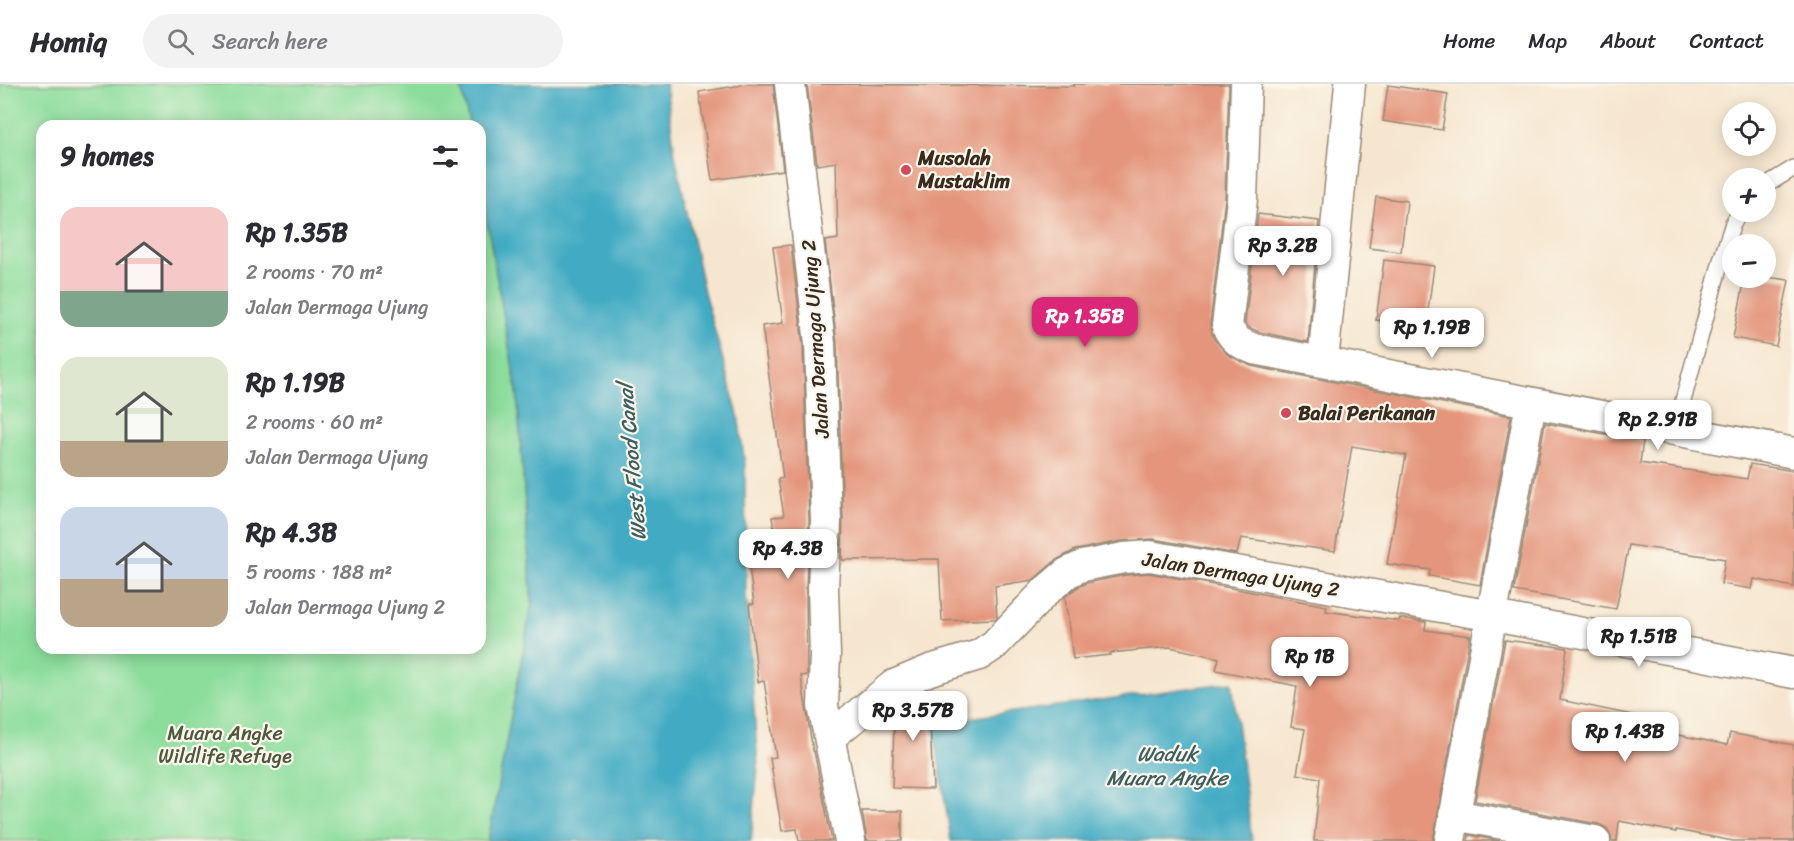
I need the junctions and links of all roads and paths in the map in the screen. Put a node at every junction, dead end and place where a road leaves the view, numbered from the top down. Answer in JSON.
{"nodes":[{"id":1,"x":790,"y":84,"type":"edge"},
{"id":2,"x":1246,"y":84,"type":"edge"},
{"id":3,"x":1350,"y":84,"type":"edge"},
{"id":4,"x":1794,"y":168,"type":"edge"},
{"id":5,"x":1776,"y":179,"type":"edge"},
{"id":6,"x":1734,"y":222,"type":"edge"},
{"id":7,"x":1323,"y":362,"type":"junction"},
{"id":8,"x":1532,"y":403,"type":"junction"},
{"id":9,"x":1676,"y":430,"type":"junction"},
{"id":10,"x":1794,"y":453,"type":"edge"},
{"id":11,"x":1493,"y":616,"type":"junction"},
{"id":12,"x":1794,"y":673,"type":"edge"},
{"id":13,"x":830,"y":737,"type":"junction"},
{"id":14,"x":1452,"y":828,"type":"edge"},
{"id":15,"x":850,"y":841,"type":"edge"},
{"id":16,"x":1595,"y":841,"type":"edge"}],
"edges":[{"from":1,"to":13,"type":"street","name":"Jalan Dermaga Ujung 2"},
{"from":2,"to":7,"type":"street"},
{"from":3,"to":7,"type":"street"},
{"from":4,"to":5,"type":"lane"},
{"from":6,"to":9,"type":"lane"},
{"from":7,"to":8,"type":"street"},
{"from":8,"to":9,"type":"street"},
{"from":8,"to":11,"type":"street"},
{"from":9,"to":10,"type":"street"},
{"from":11,"to":12,"type":"street","name":"Jalan Dermaga Ujung 2"},
{"from":11,"to":13,"type":"street","name":"Jalan Dermaga Ujung 2"},
{"from":11,"to":14,"type":"street"},
{"from":13,"to":15,"type":"street","name":"Jalan Dermaga Ujung 2"},
{"from":14,"to":16,"type":"street"}]}
